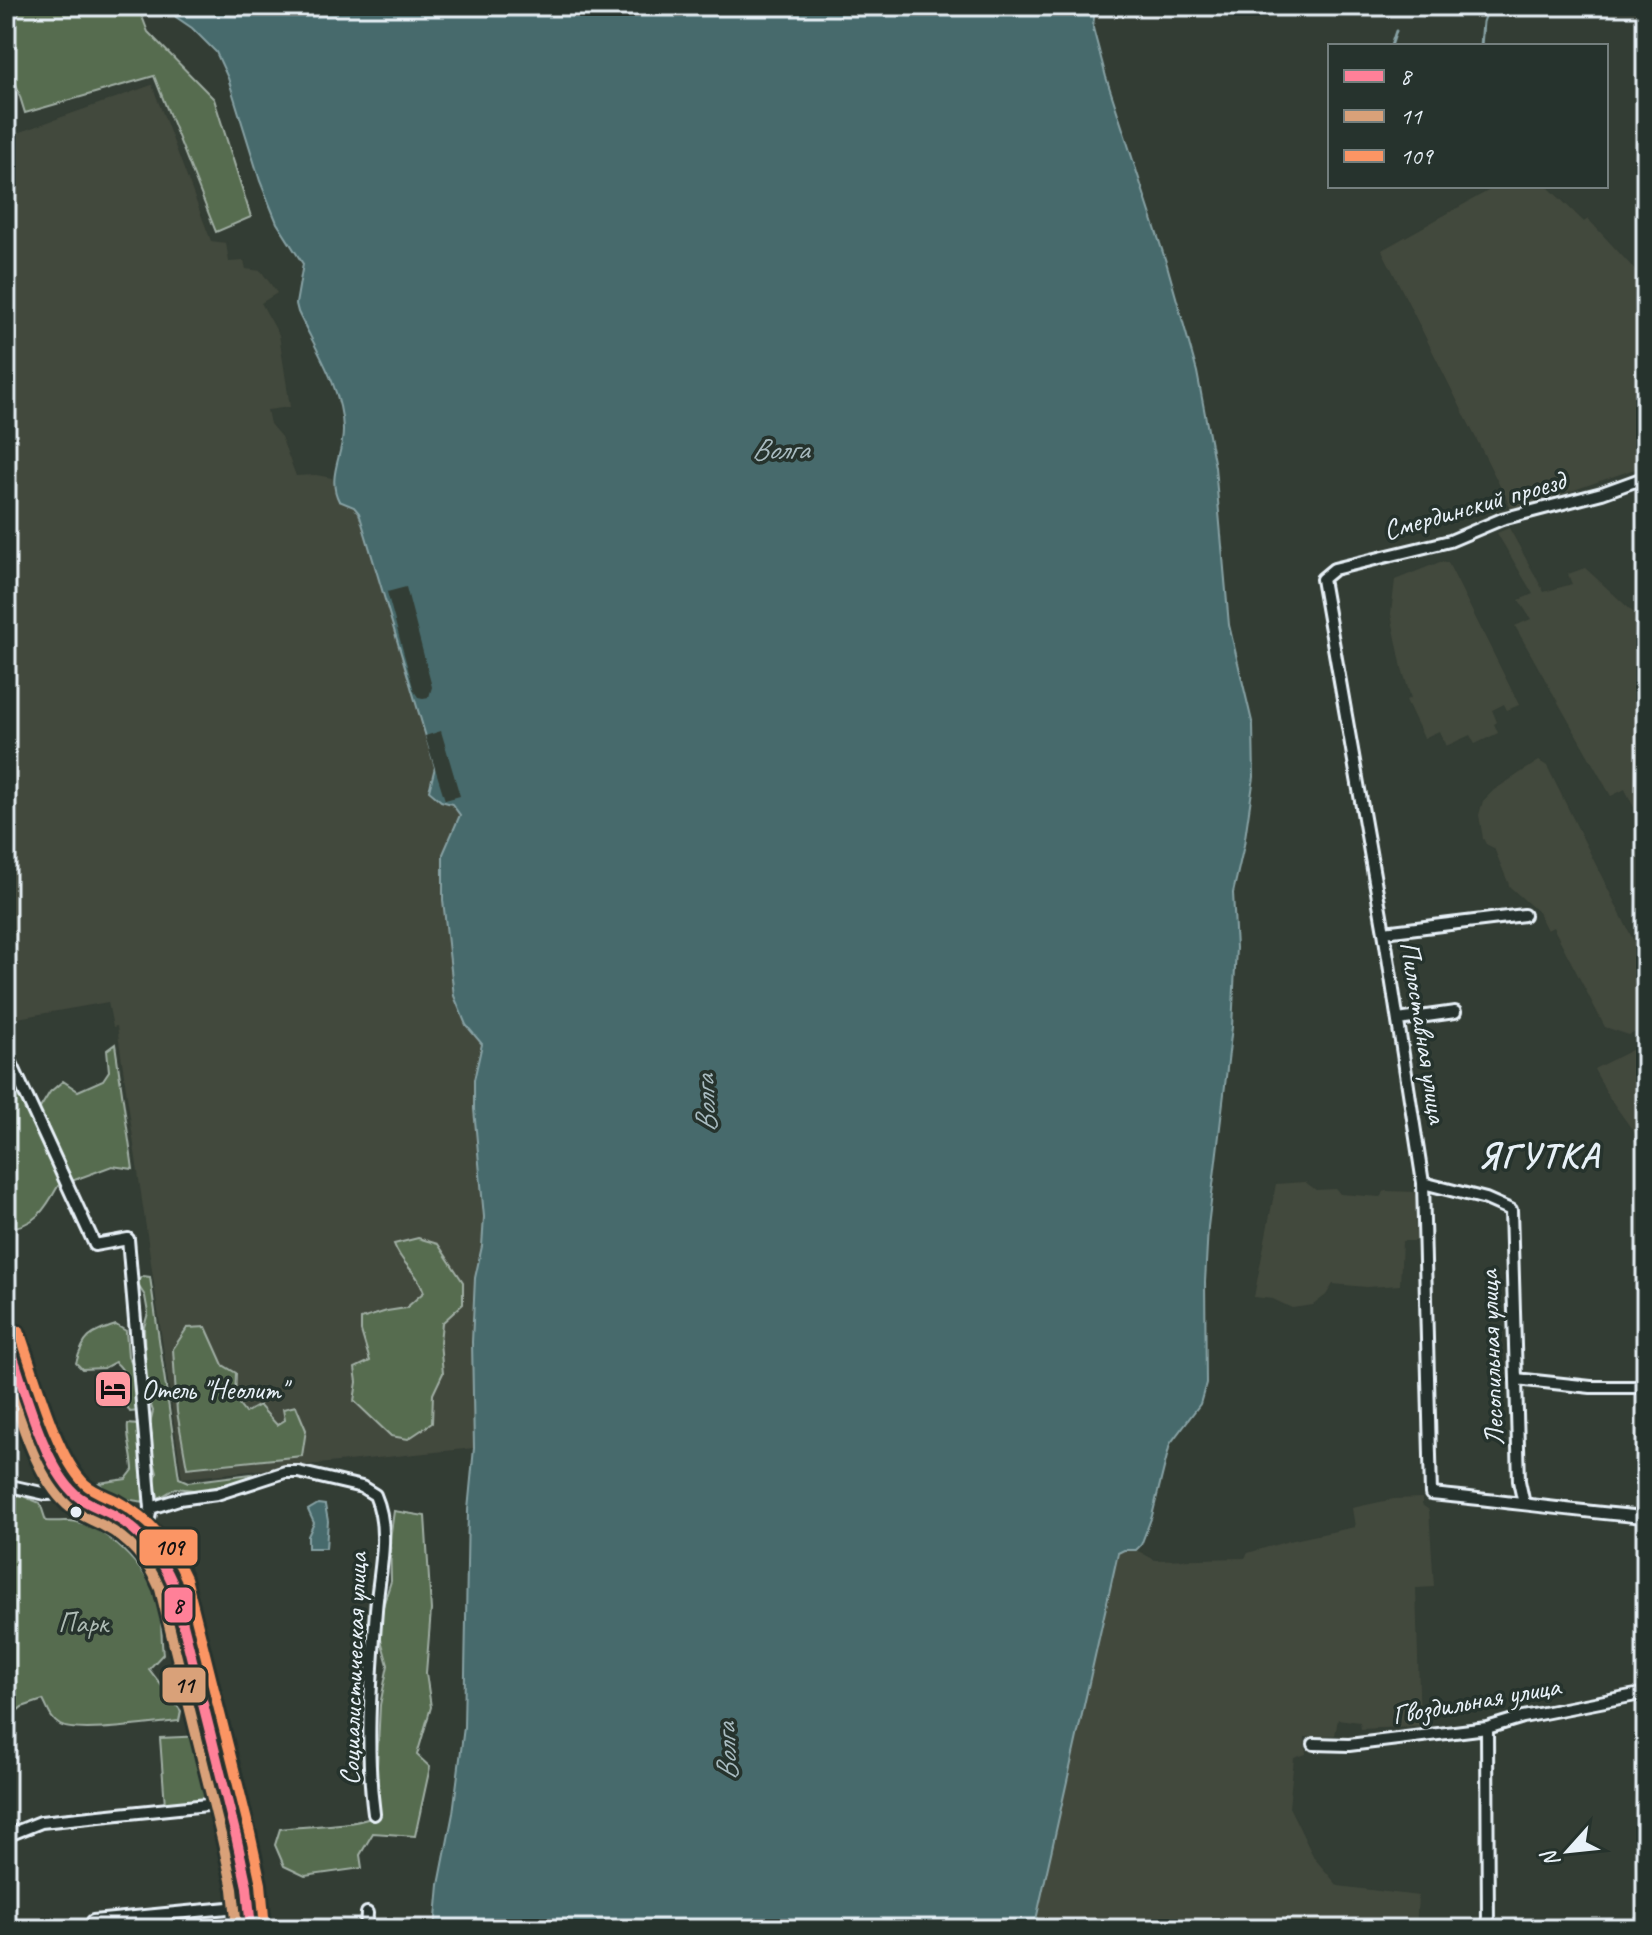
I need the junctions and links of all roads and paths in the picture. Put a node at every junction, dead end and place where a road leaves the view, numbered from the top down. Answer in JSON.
{"nodes":[{"id":1,"x":1646,"y":477,"type":"edge"},
{"id":2,"x":1322,"y":583,"type":"joint"},
{"id":3,"x":1524,"y":915,"type":"dead end"},
{"id":4,"x":1384,"y":932,"type":"junction"},
{"id":5,"x":1455,"y":1012,"type":"dead end"},
{"id":6,"x":1398,"y":1020,"type":"junction"},
{"id":7,"x":6,"y":1052,"type":"edge"},
{"id":8,"x":1423,"y":1183,"type":"junction"},
{"id":9,"x":6,"y":1336,"type":"edge"},
{"id":10,"x":1516,"y":1379,"type":"junction"},
{"id":11,"x":1646,"y":1387,"type":"edge"},
{"id":12,"x":6,"y":1485,"type":"edge"},
{"id":13,"x":74,"y":1493,"type":"junction"},
{"id":14,"x":1524,"y":1504,"type":"junction"},
{"id":15,"x":151,"y":1508,"type":"junction"},
{"id":16,"x":1646,"y":1517,"type":"edge"},
{"id":17,"x":145,"y":1538,"type":"junction"},
{"id":18,"x":1646,"y":1693,"type":"edge"},
{"id":19,"x":1487,"y":1728,"type":"junction"},
{"id":20,"x":1314,"y":1744,"type":"dead end"},
{"id":21,"x":227,"y":1803,"type":"junction"},
{"id":22,"x":374,"y":1814,"type":"dead end"},
{"id":23,"x":6,"y":1836,"type":"edge"},
{"id":24,"x":249,"y":1906,"type":"junction"},
{"id":25,"x":367,"y":1913,"type":"dead end"},
{"id":26,"x":93,"y":1921,"type":"dead end"},
{"id":27,"x":251,"y":1929,"type":"edge"},
{"id":28,"x":366,"y":1929,"type":"edge"},
{"id":29,"x":1488,"y":1929,"type":"edge"}],
"edges":[{"from":1,"to":2,"type":"street","name":"Смердинский проезд"},
{"from":2,"to":4,"type":"street","name":"Пилоставная улица"},
{"from":3,"to":4,"type":"street"},
{"from":4,"to":6,"type":"street","name":"Пилоставная улица"},
{"from":5,"to":6,"type":"street"},
{"from":6,"to":8,"type":"street","name":"Пилоставная улица"},
{"from":7,"to":15,"type":"street"},
{"from":8,"to":10,"type":"street","name":"Лесопильная улица"},
{"from":8,"to":14,"type":"street","name":"Пилоставная улица"},
{"from":9,"to":13,"type":"main road"},
{"from":10,"to":11,"type":"street"},
{"from":10,"to":14,"type":"street","name":"Лесопильная улица"},
{"from":12,"to":13,"type":"street"},
{"from":13,"to":17,"type":"main road"},
{"from":14,"to":16,"type":"street"},
{"from":15,"to":17,"type":"street"},
{"from":15,"to":22,"type":"street","name":"Социалистическая улица"},
{"from":17,"to":21,"type":"main road"},
{"from":18,"to":19,"type":"street","name":"Гвоздильная улица"},
{"from":19,"to":20,"type":"street","name":"Гвоздильная улица"},
{"from":19,"to":29,"type":"street"},
{"from":21,"to":23,"type":"street"},
{"from":21,"to":24,"type":"main road"},
{"from":24,"to":26,"type":"street"},
{"from":24,"to":27,"type":"main road"},
{"from":25,"to":28,"type":"street"}]}
